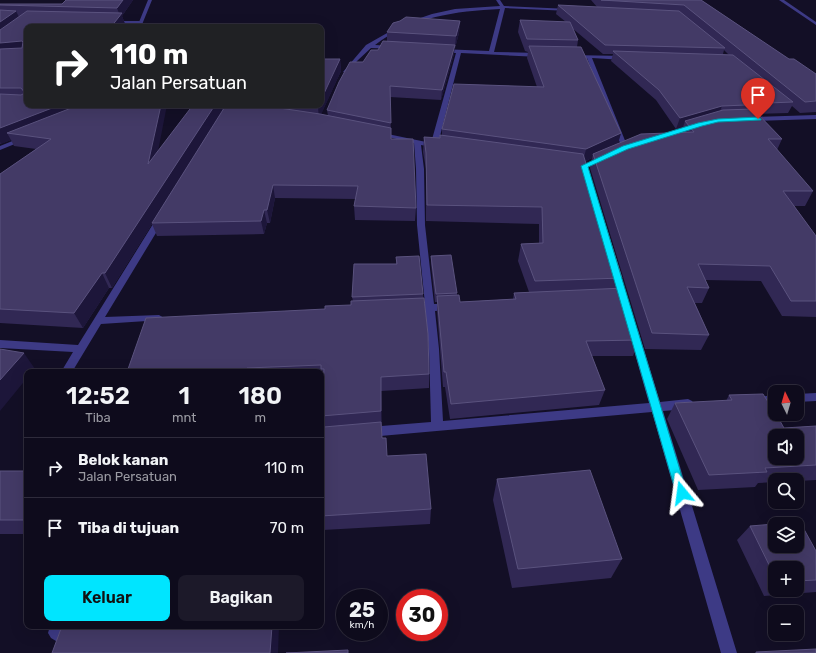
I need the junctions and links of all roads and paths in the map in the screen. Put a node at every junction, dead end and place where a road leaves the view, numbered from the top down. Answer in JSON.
{"nodes":[{"id":1,"x":150,"y":0,"type":"edge"},
{"id":2,"x":498,"y":0,"type":"edge"},
{"id":3,"x":781,"y":0,"type":"edge"},
{"id":4,"x":503,"y":7,"type":"junction"},
{"id":5,"x":574,"y":10,"type":"edge"},
{"id":6,"x":104,"y":22,"type":"edge"},
{"id":7,"x":127,"y":24,"type":"edge"},
{"id":8,"x":139,"y":24,"type":"edge"},
{"id":9,"x":816,"y":24,"type":"edge"},
{"id":10,"x":368,"y":46,"type":"junction"},
{"id":11,"x":398,"y":48,"type":"edge"},
{"id":12,"x":436,"y":51,"type":"edge"},
{"id":13,"x":459,"y":52,"type":"junction"},
{"id":14,"x":491,"y":54,"type":"junction"},
{"id":15,"x":543,"y":56,"type":"edge"},
{"id":16,"x":566,"y":56,"type":"edge"},
{"id":17,"x":588,"y":57,"type":"junction"},
{"id":18,"x":628,"y":58,"type":"edge"},
{"id":19,"x":344,"y":74,"type":"edge"},
{"id":20,"x":215,"y":108,"type":"edge"},
{"id":21,"x":245,"y":111,"type":"edge"},
{"id":22,"x":793,"y":112,"type":"edge"},
{"id":23,"x":799,"y":117,"type":"junction"},
{"id":24,"x":816,"y":117,"type":"edge"},
{"id":25,"x":740,"y":120,"type":"edge"},
{"id":26,"x":700,"y":125,"type":"edge"},
{"id":27,"x":373,"y":133,"type":"edge"},
{"id":28,"x":29,"y":136,"type":"edge"},
{"id":29,"x":655,"y":138,"type":"edge"},
{"id":30,"x":417,"y":143,"type":"junction"},
{"id":31,"x":434,"y":145,"type":"junction"},
{"id":32,"x":633,"y":145,"type":"edge"},
{"id":33,"x":441,"y":146,"type":"edge"},
{"id":34,"x":0,"y":148,"type":"edge"},
{"id":35,"x":167,"y":208,"type":"edge"},
{"id":36,"x":459,"y":306,"type":"edge"},
{"id":37,"x":430,"y":308,"type":"junction"},
{"id":38,"x":406,"y":309,"type":"edge"},
{"id":39,"x":168,"y":318,"type":"edge"},
{"id":40,"x":97,"y":321,"type":"junction"},
{"id":41,"x":631,"y":322,"type":"edge"},
{"id":42,"x":0,"y":344,"type":"edge"},
{"id":43,"x":81,"y":349,"type":"junction"},
{"id":44,"x":68,"y":369,"type":"edge"},
{"id":45,"x":816,"y":397,"type":"edge"},
{"id":46,"x":804,"y":398,"type":"edge"},
{"id":47,"x":768,"y":399,"type":"edge"},
{"id":48,"x":743,"y":401,"type":"edge"},
{"id":49,"x":695,"y":404,"type":"edge"},
{"id":50,"x":656,"y":406,"type":"junction"},
{"id":51,"x":438,"y":425,"type":"junction"},
{"id":52,"x":360,"y":433,"type":"edge"},
{"id":53,"x":729,"y":653,"type":"edge"}],
"edges":[{"from":1,"to":8,"type":"street"},
{"from":2,"to":4,"type":"street"},
{"from":3,"to":9,"type":"street"},
{"from":4,"to":5,"type":"street"},
{"from":4,"to":10,"type":"street"},
{"from":4,"to":14,"type":"street"},
{"from":6,"to":7,"type":"street"},
{"from":10,"to":11,"type":"street"},
{"from":10,"to":19,"type":"street"},
{"from":12,"to":13,"type":"street"},
{"from":13,"to":14,"type":"street"},
{"from":13,"to":31,"type":"street"},
{"from":14,"to":15,"type":"street"},
{"from":16,"to":17,"type":"street"},
{"from":17,"to":18,"type":"street"},
{"from":17,"to":32,"type":"street"},
{"from":20,"to":21,"type":"street"},
{"from":22,"to":23,"type":"street"},
{"from":23,"to":24,"type":"street"},
{"from":23,"to":25,"type":"street"},
{"from":26,"to":29,"type":"street"},
{"from":27,"to":30,"type":"street"},
{"from":28,"to":34,"type":"street"},
{"from":30,"to":31,"type":"street"},
{"from":30,"to":37,"type":"street"},
{"from":31,"to":33,"type":"street"},
{"from":35,"to":40,"type":"street"},
{"from":36,"to":37,"type":"street"},
{"from":37,"to":38,"type":"street"},
{"from":37,"to":51,"type":"street"},
{"from":39,"to":40,"type":"street"},
{"from":40,"to":43,"type":"street"},
{"from":41,"to":50,"type":"street"},
{"from":42,"to":43,"type":"street"},
{"from":43,"to":44,"type":"street"},
{"from":45,"to":46,"type":"street"},
{"from":47,"to":48,"type":"street"},
{"from":49,"to":50,"type":"street"},
{"from":50,"to":51,"type":"street"},
{"from":50,"to":53,"type":"street"},
{"from":51,"to":52,"type":"street"}]}
